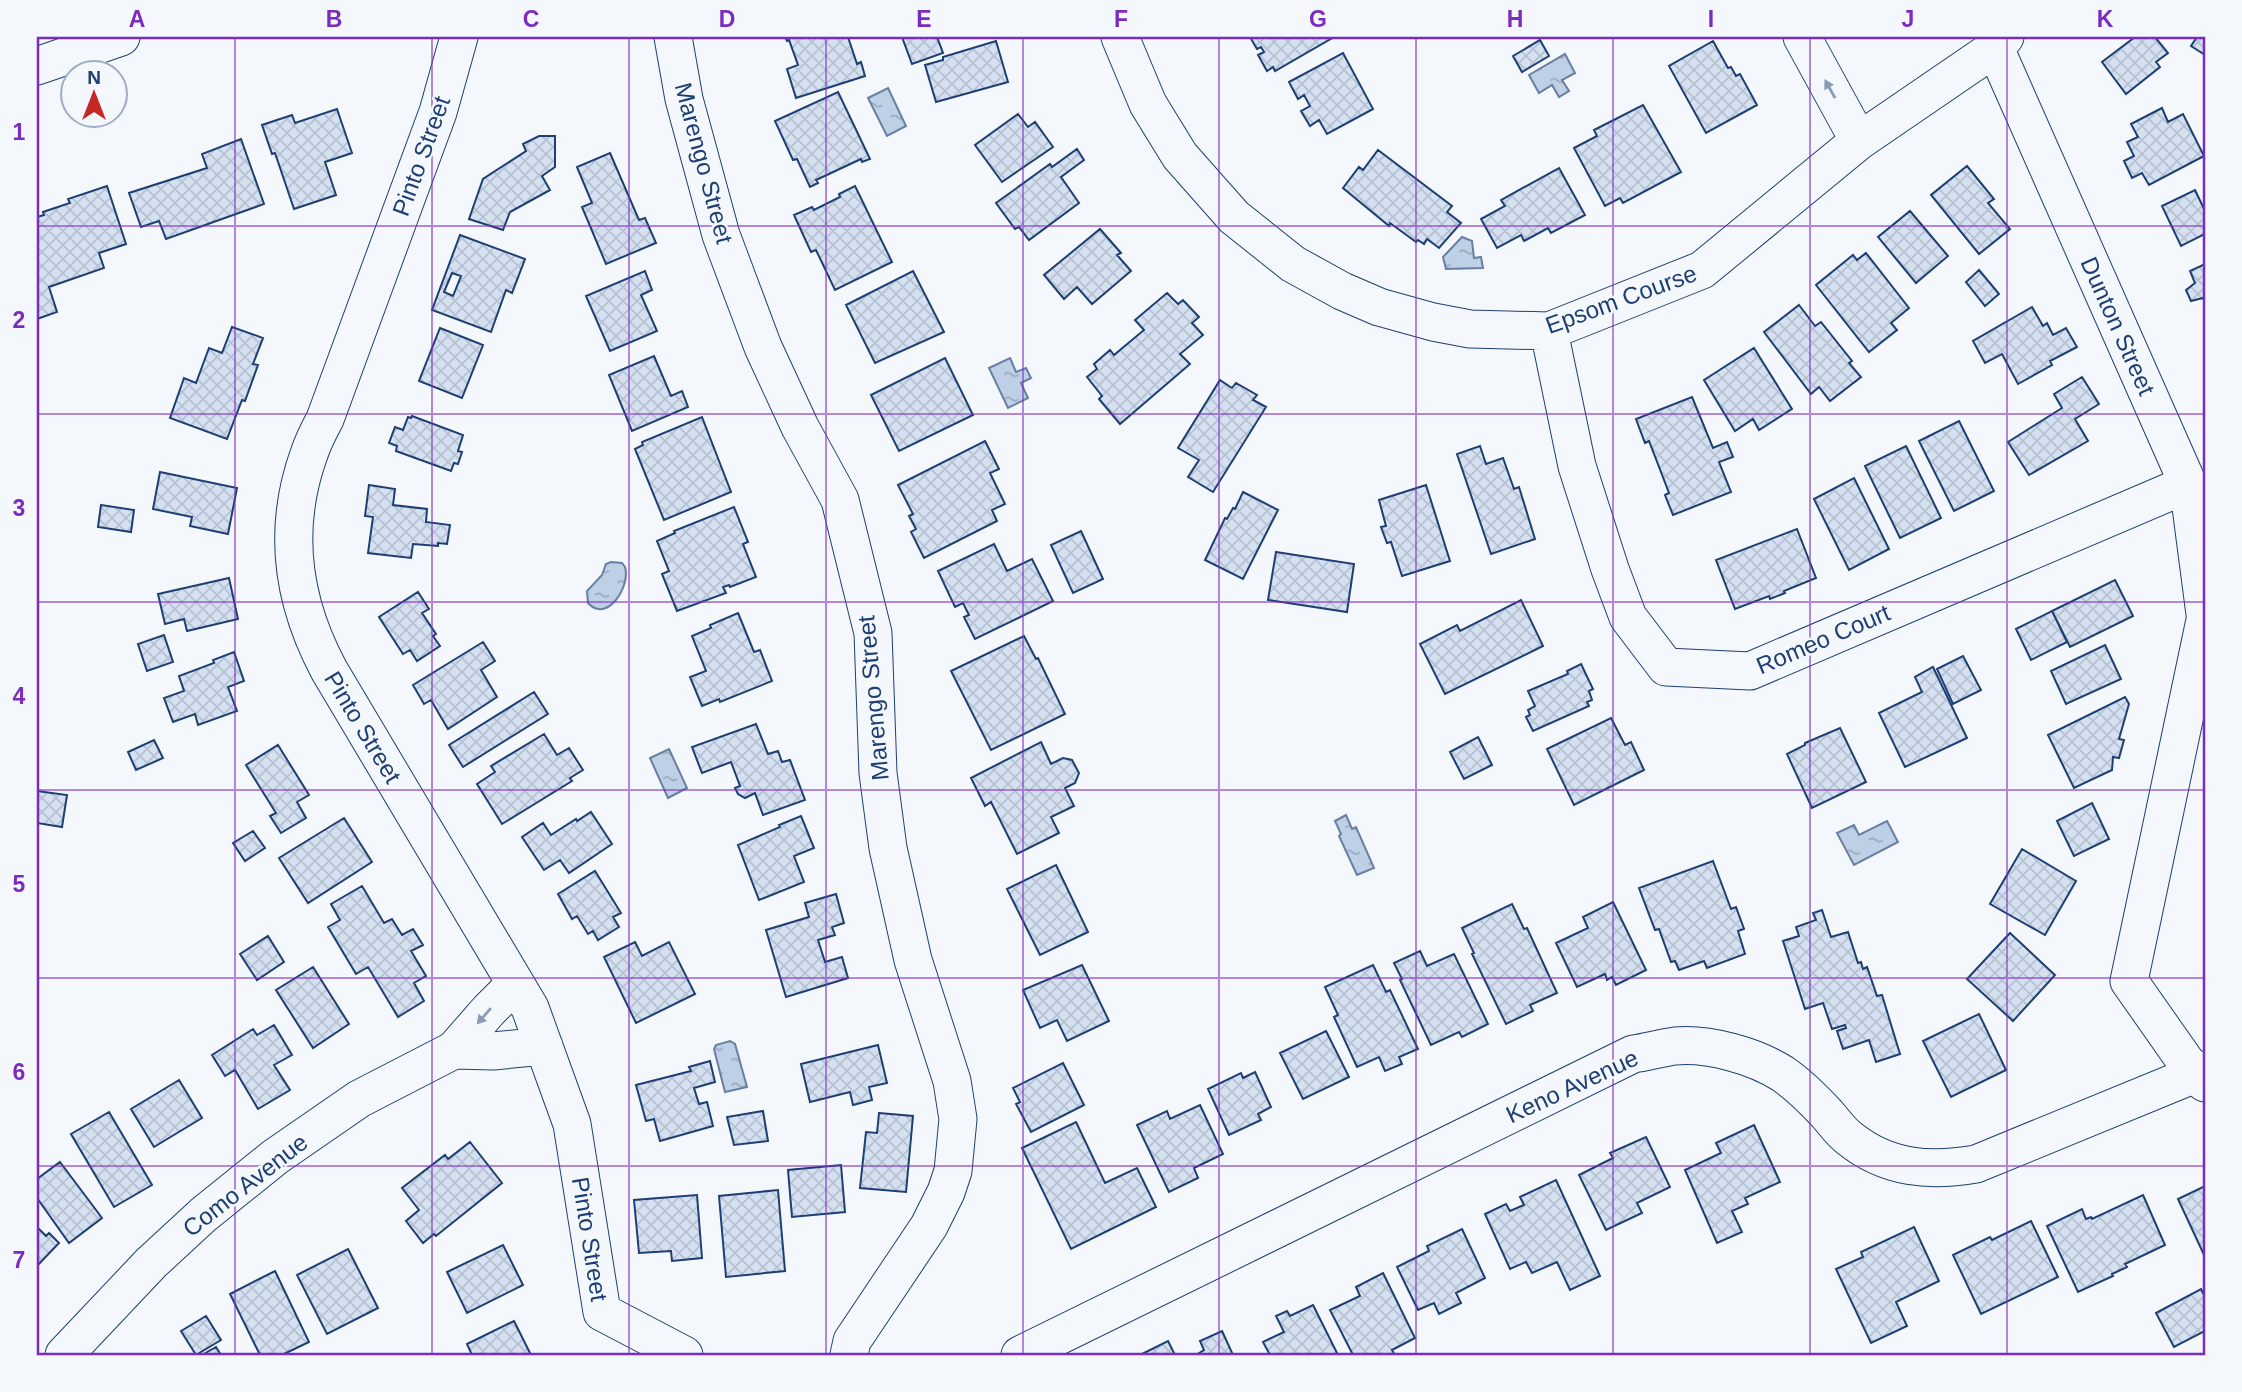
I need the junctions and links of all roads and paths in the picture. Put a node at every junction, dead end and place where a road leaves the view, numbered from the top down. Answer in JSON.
{"nodes":[{"id":1,"x":121,"y":37,"type":"edge"},
{"id":2,"x":459,"y":37,"type":"edge"},
{"id":3,"x":673,"y":37,"type":"edge"},
{"id":4,"x":1120,"y":37,"type":"edge"},
{"id":5,"x":1802,"y":37,"type":"edge"},
{"id":6,"x":2000,"y":43,"type":"edge"},
{"id":7,"x":37,"y":66,"type":"edge"},
{"id":8,"x":1859,"y":141,"type":"junction"},
{"id":9,"x":1549,"y":331,"type":"junction"},
{"id":10,"x":2188,"y":484,"type":"junction"},
{"id":11,"x":2205,"y":614,"type":"edge"},
{"id":12,"x":2205,"y":620,"type":"edge"},
{"id":13,"x":515,"y":984,"type":"junction"},
{"id":14,"x":544,"y":1046,"type":"junction"},
{"id":15,"x":454,"y":1050,"type":"junction"},
{"id":16,"x":2202,"y":1076,"type":"edge"},
{"id":17,"x":64,"y":1355,"type":"edge"},
{"id":18,"x":684,"y":1355,"type":"edge"},
{"id":19,"x":849,"y":1355,"type":"edge"},
{"id":20,"x":1020,"y":1355,"type":"edge"}],
"edges":[{"from":1,"to":7,"type":"street"},
{"from":2,"to":13,"type":"street","name":"Pinto Street"},
{"from":3,"to":19,"type":"street","name":"Marengo Street"},
{"from":4,"to":9,"type":"street","name":"Epsom Course"},
{"from":8,"to":5,"type":"street","one_way":true},
{"from":6,"to":8,"type":"street","name":"Epsom Course"},
{"from":6,"to":10,"type":"street","name":"Dunton Street"},
{"from":8,"to":9,"type":"street","name":"Epsom Course"},
{"from":9,"to":10,"type":"street","name":"Romeo Court"},
{"from":10,"to":11,"type":"street","name":"Dunton Street"},
{"from":12,"to":16,"type":"street"},
{"from":13,"to":14,"type":"street","name":"Pinto Street"},
{"from":13,"to":15,"type":"street","name":"Como Avenue","one_way":true},
{"from":14,"to":15,"type":"street","name":"Como Avenue"},
{"from":14,"to":18,"type":"street","name":"Pinto Street"},
{"from":15,"to":17,"type":"street","name":"Como Avenue"},
{"from":16,"to":20,"type":"street","name":"Keno Avenue"}]}
